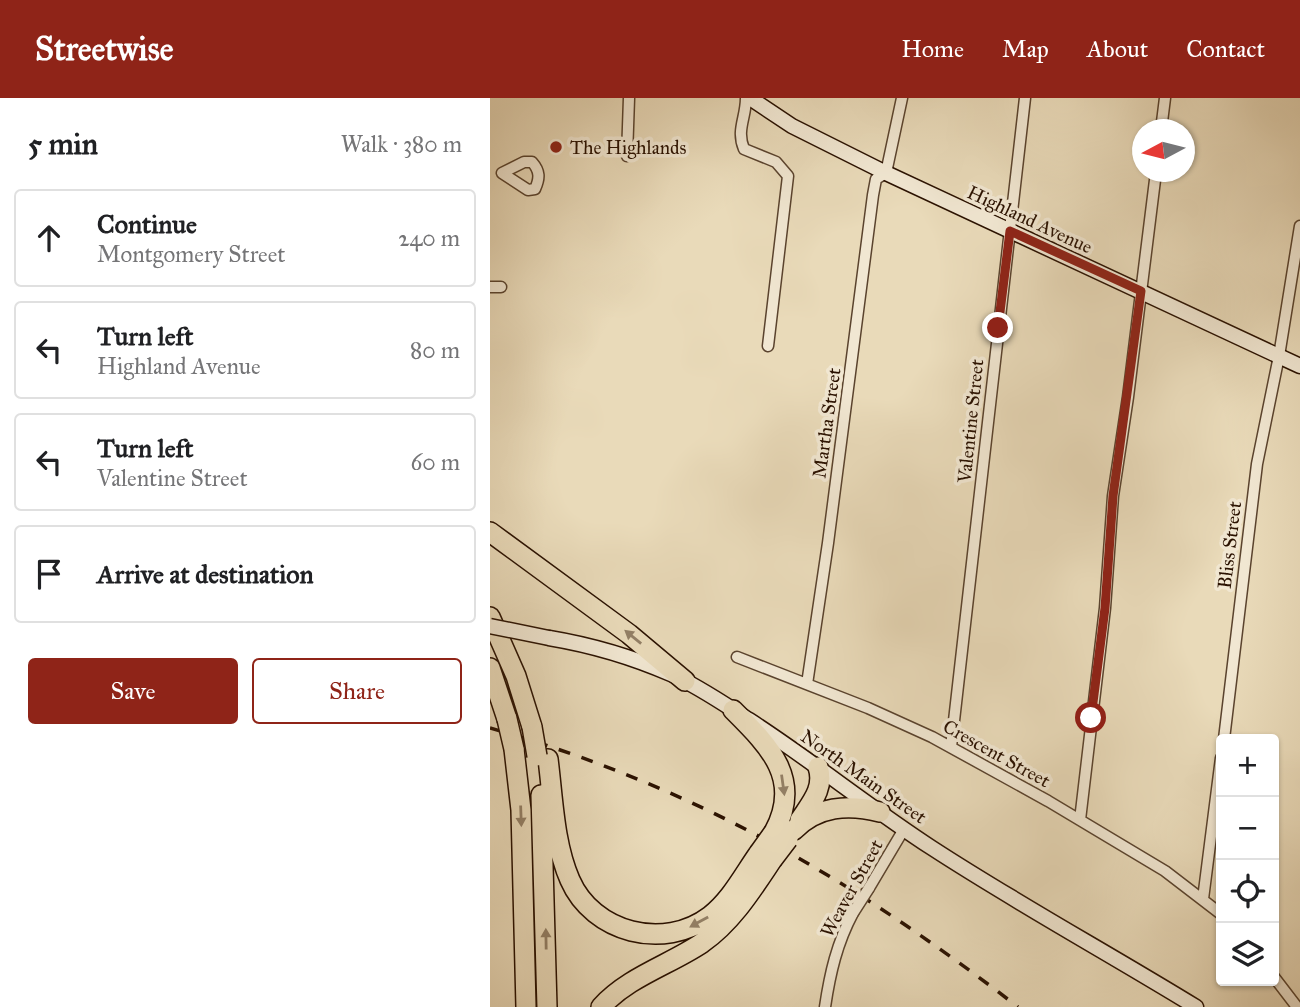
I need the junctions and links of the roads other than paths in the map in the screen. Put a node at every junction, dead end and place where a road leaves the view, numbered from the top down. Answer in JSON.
{"nodes":[{"id":1,"x":629,"y":98,"type":"edge"},
{"id":2,"x":748,"y":98,"type":"edge"},
{"id":3,"x":902,"y":98,"type":"edge"},
{"id":4,"x":1024,"y":98,"type":"edge"},
{"id":5,"x":1165,"y":98,"type":"edge"},
{"id":6,"x":1162,"y":119,"type":"edge"},
{"id":7,"x":627,"y":156,"type":"dead end"},
{"id":8,"x":490,"y":169,"type":"edge"},
{"id":9,"x":502,"y":173,"type":"dead end"},
{"id":10,"x":886,"y":173,"type":"junction"},
{"id":11,"x":1155,"y":182,"type":"edge"},
{"id":12,"x":1300,"y":226,"type":"edge"},
{"id":13,"x":1010,"y":231,"type":"junction"},
{"id":14,"x":1141,"y":291,"type":"junction"},
{"id":15,"x":768,"y":346,"type":"dead end"},
{"id":16,"x":1279,"y":356,"type":"junction"},
{"id":17,"x":1300,"y":366,"type":"edge"},
{"id":18,"x":490,"y":532,"type":"edge"},
{"id":19,"x":490,"y":617,"type":"edge"},
{"id":20,"x":490,"y":626,"type":"edge"},
{"id":21,"x":737,"y":657,"type":"dead end"},
{"id":22,"x":490,"y":668,"type":"edge"},
{"id":23,"x":685,"y":681,"type":"junction"},
{"id":24,"x":807,"y":684,"type":"junction"},
{"id":25,"x":733,"y":710,"type":"junction"},
{"id":26,"x":1225,"y":734,"type":"edge"},
{"id":27,"x":951,"y":747,"type":"junction"},
{"id":28,"x":543,"y":758,"type":"junction"},
{"id":29,"x":818,"y":767,"type":"junction"},
{"id":30,"x":1216,"y":797,"type":"edge"},
{"id":31,"x":880,"y":812,"type":"junction"},
{"id":32,"x":1080,"y":820,"type":"junction"},
{"id":33,"x":904,"y":829,"type":"junction"},
{"id":34,"x":785,"y":833,"type":"junction"},
{"id":35,"x":766,"y":856,"type":"junction"},
{"id":36,"x":1203,"y":899,"type":"junction"},
{"id":37,"x":1216,"y":910,"type":"edge"},
{"id":38,"x":1279,"y":984,"type":"edge"},
{"id":39,"x":526,"y":1007,"type":"edge"},
{"id":40,"x":547,"y":1007,"type":"edge"},
{"id":41,"x":601,"y":1007,"type":"edge"},
{"id":42,"x":825,"y":1007,"type":"edge"},
{"id":43,"x":1196,"y":1007,"type":"edge"},
{"id":44,"x":1297,"y":1007,"type":"edge"}],
"edges":[{"from":1,"to":7,"type":"street"},
{"from":2,"to":10,"type":"main road","name":"Highland Avenue"},
{"from":2,"to":15,"type":"street"},
{"from":3,"to":10,"type":"street","name":"Martha Street"},
{"from":4,"to":13,"type":"street","name":"Valentine Street"},
{"from":5,"to":6,"type":"street"},
{"from":8,"to":9,"type":"street"},
{"from":10,"to":13,"type":"main road","name":"Highland Avenue"},
{"from":10,"to":24,"type":"street","name":"Martha Street"},
{"from":11,"to":14,"type":"street"},
{"from":12,"to":16,"type":"street","name":"Bliss Street"},
{"from":13,"to":14,"type":"main road","name":"Highland Avenue"},
{"from":13,"to":27,"type":"street","name":"Valentine Street"},
{"from":14,"to":16,"type":"main road","name":"Highland Avenue"},
{"from":14,"to":32,"type":"street"},
{"from":16,"to":17,"type":"main road","name":"Highland Avenue"},
{"from":16,"to":26,"type":"street","name":"Bliss Street"},
{"from":23,"to":18,"type":"highway","one_way":true},
{"from":19,"to":28,"type":"highway"},
{"from":20,"to":23,"type":"main road","name":"North Main Street","bridge":true},
{"from":21,"to":24,"type":"street","name":"Crescent Street"},
{"from":22,"to":39,"type":"highway","one_way":true,"bridge":true},
{"from":23,"to":25,"type":"main road","name":"North Main Street"},
{"from":24,"to":27,"type":"street","name":"Crescent Street"},
{"from":25,"to":29,"type":"main road","name":"North Main Street"},
{"from":25,"to":34,"type":"highway","one_way":true},
{"from":27,"to":32,"type":"street","name":"Crescent Street"},
{"from":35,"to":28,"type":"highway","one_way":true},
{"from":40,"to":28,"type":"highway","one_way":true},
{"from":29,"to":31,"type":"main road","name":"North Main Street"},
{"from":29,"to":34,"type":"highway"},
{"from":30,"to":36,"type":"street"},
{"from":31,"to":33,"type":"main road","name":"North Main Street"},
{"from":31,"to":34,"type":"highway"},
{"from":32,"to":36,"type":"street","name":"Crescent Street"},
{"from":33,"to":42,"type":"street","name":"Weaver Street","bridge":true},
{"from":33,"to":43,"type":"main road","name":"North Main Street"},
{"from":34,"to":35,"type":"highway","bridge":true},
{"from":35,"to":41,"type":"highway"},
{"from":36,"to":37,"type":"street","name":"Crescent Street"},
{"from":38,"to":44,"type":"street"}]}
